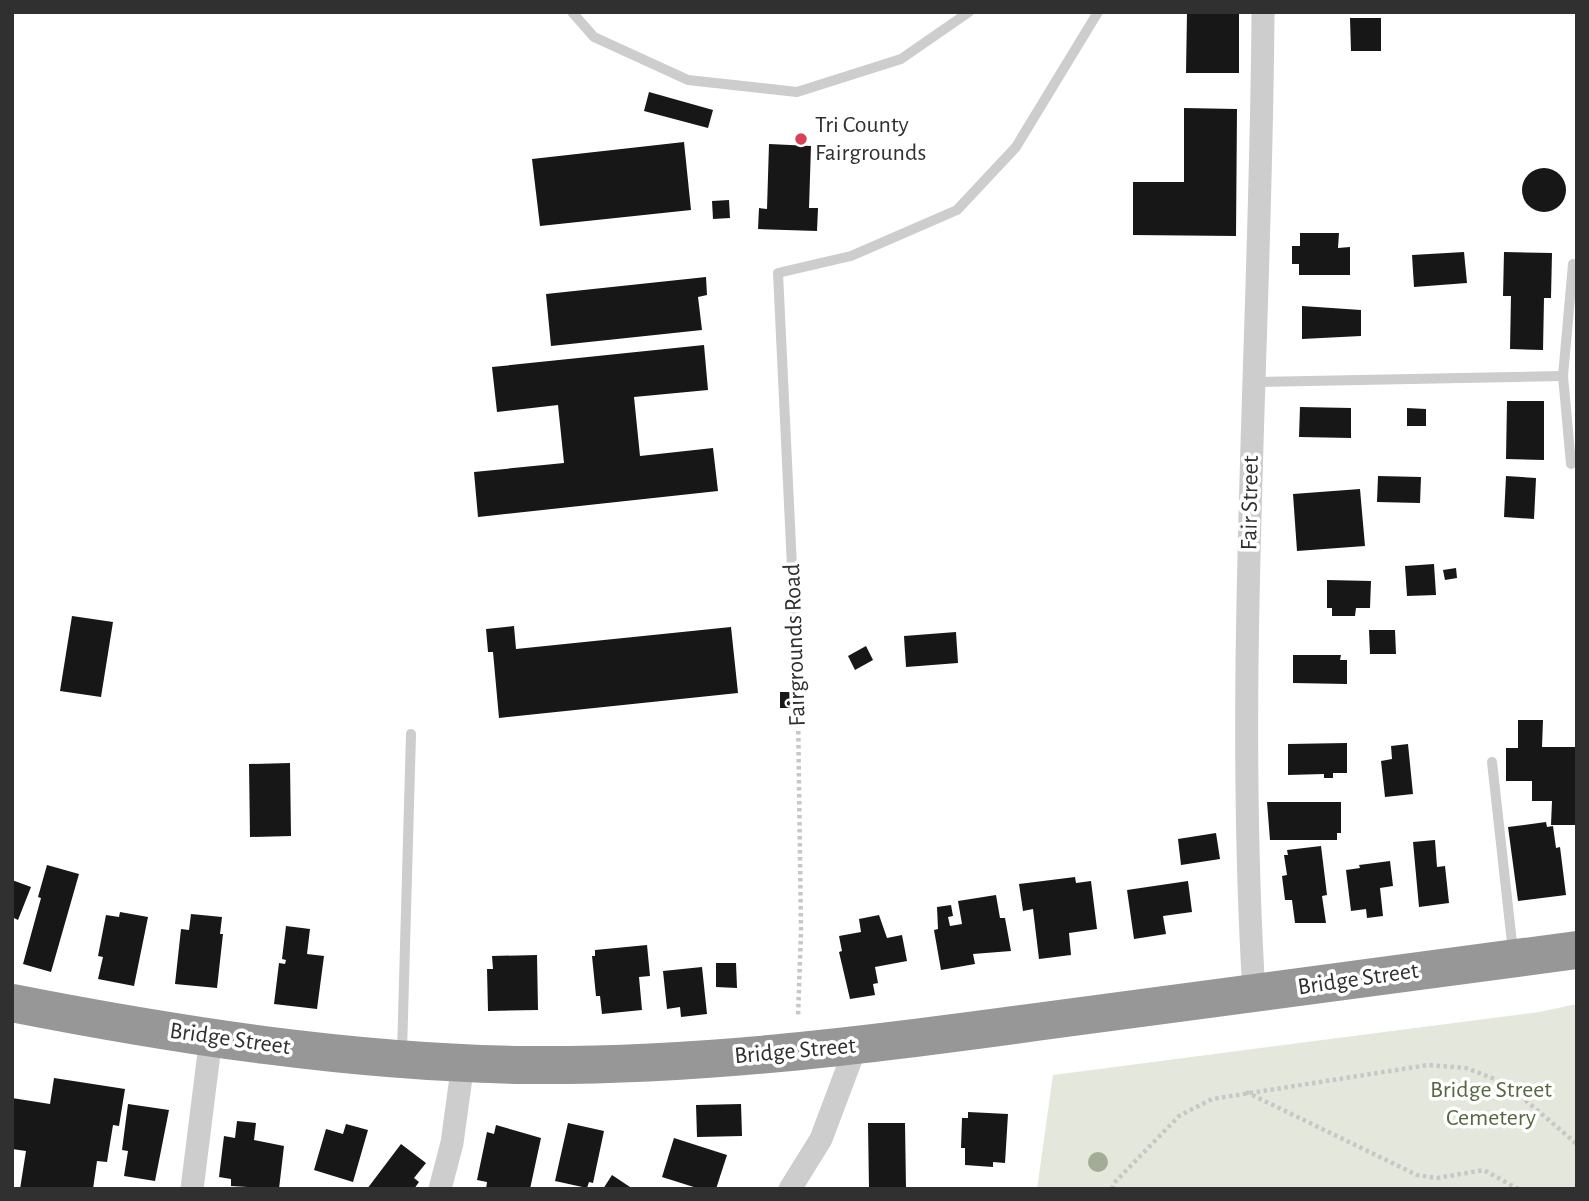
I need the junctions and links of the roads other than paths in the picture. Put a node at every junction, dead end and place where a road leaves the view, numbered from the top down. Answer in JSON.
{"nodes":[{"id":1,"x":572,"y":12,"type":"edge"},
{"id":2,"x":969,"y":12,"type":"edge"},
{"id":3,"x":1098,"y":12,"type":"edge"},
{"id":4,"x":1263,"y":12,"type":"edge"},
{"id":5,"x":1573,"y":264,"type":"dead end"},
{"id":6,"x":1563,"y":376,"type":"junction"},
{"id":7,"x":1252,"y":382,"type":"junction"},
{"id":8,"x":1571,"y":464,"type":"dead end"},
{"id":9,"x":798,"y":693,"type":"road end"},
{"id":10,"x":411,"y":734,"type":"dead end"},
{"id":11,"x":1492,"y":762,"type":"dead end"},
{"id":12,"x":1577,"y":950,"type":"edge"},
{"id":13,"x":1514,"y":958,"type":"junction"},
{"id":14,"x":1254,"y":993,"type":"junction"},
{"id":15,"x":12,"y":1003,"type":"edge"},
{"id":16,"x":211,"y":1037,"type":"junction"},
{"id":17,"x":856,"y":1046,"type":"junction"},
{"id":18,"x":401,"y":1058,"type":"junction"},
{"id":19,"x":463,"y":1063,"type":"junction"},
{"id":20,"x":192,"y":1189,"type":"edge"},
{"id":21,"x":440,"y":1189,"type":"edge"},
{"id":22,"x":790,"y":1189,"type":"edge"}],
"edges":[{"from":1,"to":2,"type":"lane"},
{"from":3,"to":9,"type":"lane","name":"Fairgrounds Road"},
{"from":4,"to":7,"type":"street","name":"Fair Street"},
{"from":5,"to":6,"type":"lane"},
{"from":6,"to":7,"type":"lane"},
{"from":6,"to":8,"type":"lane"},
{"from":7,"to":14,"type":"street","name":"Fair Street"},
{"from":10,"to":18,"type":"lane"},
{"from":11,"to":13,"type":"lane"},
{"from":12,"to":13,"type":"highway","name":"Bridge Street"},
{"from":13,"to":14,"type":"highway","name":"Bridge Street"},
{"from":14,"to":17,"type":"highway","name":"Bridge Street"},
{"from":15,"to":16,"type":"highway","name":"Bridge Street"},
{"from":16,"to":18,"type":"highway","name":"Bridge Street"},
{"from":16,"to":20,"type":"street"},
{"from":17,"to":19,"type":"highway","name":"Bridge Street"},
{"from":17,"to":22,"type":"street"},
{"from":18,"to":19,"type":"highway","name":"Bridge Street"},
{"from":19,"to":21,"type":"street"}]}
